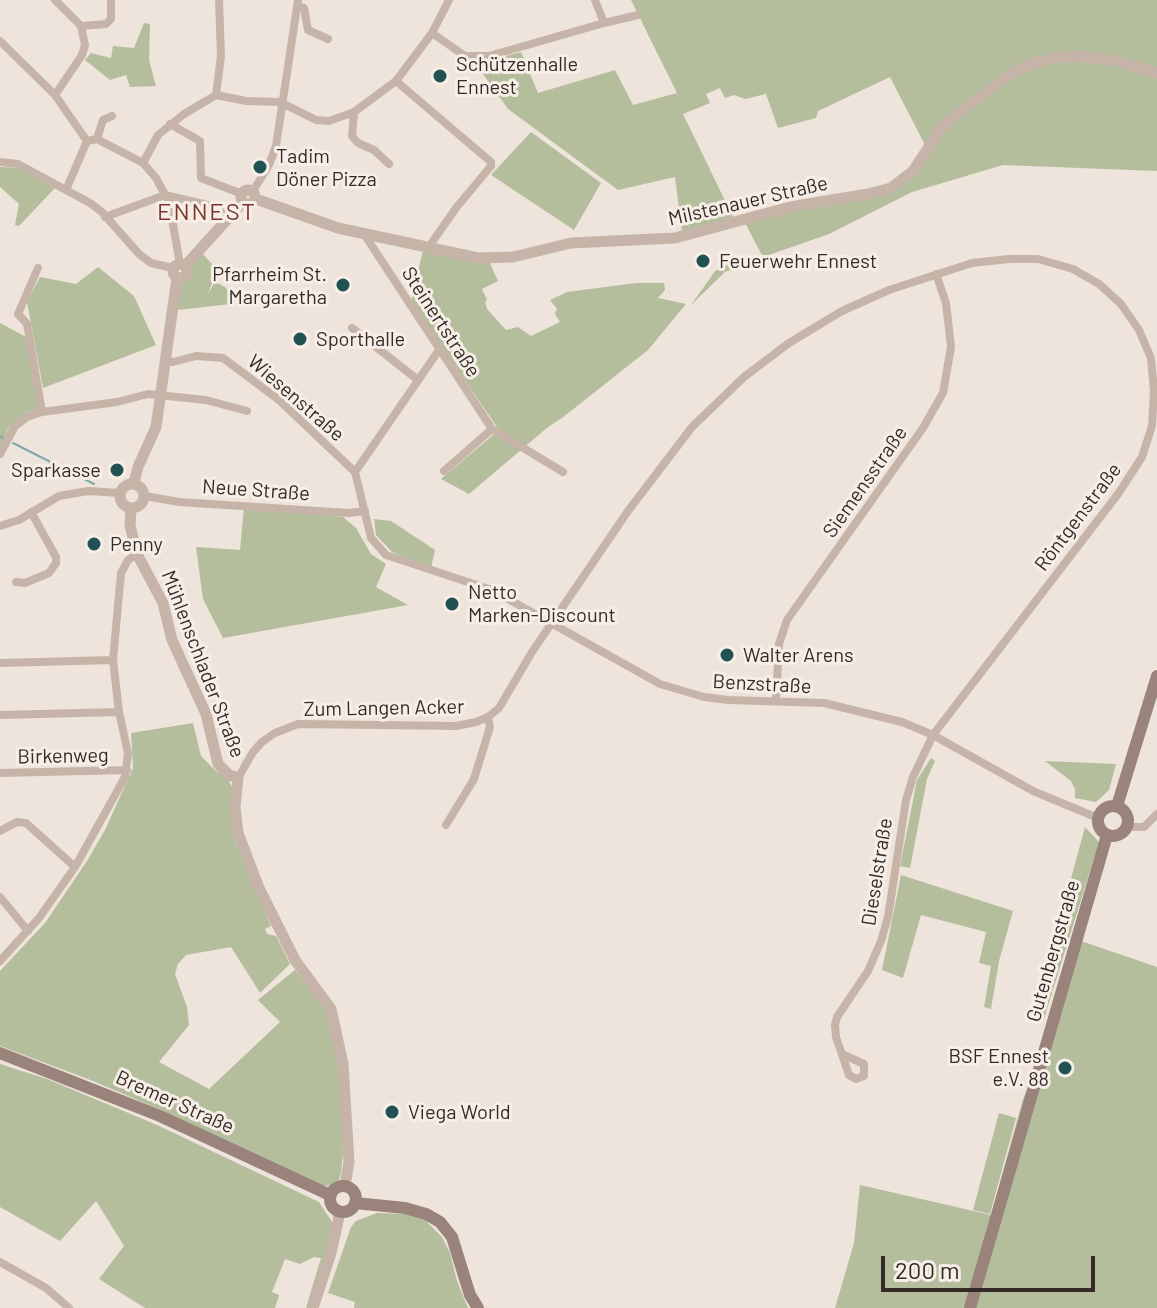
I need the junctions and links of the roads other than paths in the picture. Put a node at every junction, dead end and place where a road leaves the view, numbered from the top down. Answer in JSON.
{"nodes":[{"id":1,"x":55,"y":0,"type":"edge"},
{"id":2,"x":111,"y":0,"type":"edge"},
{"id":3,"x":219,"y":0,"type":"edge"},
{"id":4,"x":447,"y":0,"type":"edge"},
{"id":5,"x":595,"y":0,"type":"edge"},
{"id":6,"x":298,"y":3,"type":"edge"},
{"id":7,"x":638,"y":15,"type":"dead end"},
{"id":8,"x":604,"y":23,"type":"junction"},
{"id":9,"x":81,"y":26,"type":"junction"},
{"id":10,"x":432,"y":33,"type":"junction"},
{"id":11,"x":328,"y":39,"type":"dead end"},
{"id":12,"x":0,"y":41,"type":"edge"},
{"id":13,"x":1157,"y":73,"type":"edge"},
{"id":14,"x":396,"y":81,"type":"junction"},
{"id":15,"x":55,"y":95,"type":"junction"},
{"id":16,"x":216,"y":95,"type":"junction"},
{"id":17,"x":285,"y":104,"type":"junction"},
{"id":18,"x":354,"y":112,"type":"junction"},
{"id":19,"x":112,"y":116,"type":"dead end"},
{"id":20,"x":170,"y":124,"type":"junction"},
{"id":21,"x":92,"y":140,"type":"junction"},
{"id":22,"x":0,"y":162,"type":"edge"},
{"id":23,"x":143,"y":163,"type":"junction"},
{"id":24,"x":389,"y":164,"type":"dead end"},
{"id":25,"x":66,"y":190,"type":"junction"},
{"id":26,"x":165,"y":195,"type":"junction"},
{"id":27,"x":248,"y":196,"type":"junction"},
{"id":28,"x":233,"y":211,"type":"junction"},
{"id":29,"x":105,"y":217,"type":"junction"},
{"id":30,"x":363,"y":233,"type":"junction"},
{"id":31,"x":428,"y":248,"type":"junction"},
{"id":32,"x":38,"y":268,"type":"dead end"},
{"id":33,"x":179,"y":269,"type":"junction"},
{"id":34,"x":936,"y":274,"type":"junction"},
{"id":35,"x":352,"y":328,"type":"dead end"},
{"id":36,"x":439,"y":350,"type":"junction"},
{"id":37,"x":165,"y":361,"type":"junction"},
{"id":38,"x":418,"y":380,"type":"junction"},
{"id":39,"x":160,"y":395,"type":"junction"},
{"id":40,"x":247,"y":411,"type":"dead end"},
{"id":41,"x":42,"y":412,"type":"junction"},
{"id":42,"x":492,"y":429,"type":"junction"},
{"id":43,"x":0,"y":454,"type":"edge"},
{"id":44,"x":444,"y":471,"type":"dead end"},
{"id":45,"x":355,"y":472,"type":"junction"},
{"id":46,"x":563,"y":472,"type":"dead end"},
{"id":47,"x":134,"y":483,"type":"junction"},
{"id":48,"x":120,"y":493,"type":"junction"},
{"id":49,"x":145,"y":496,"type":"junction"},
{"id":50,"x":131,"y":508,"type":"junction"},
{"id":51,"x":365,"y":511,"type":"junction"},
{"id":52,"x":31,"y":512,"type":"junction"},
{"id":53,"x":0,"y":526,"type":"edge"},
{"id":54,"x":137,"y":554,"type":"junction"},
{"id":55,"x":16,"y":582,"type":"dead end"},
{"id":56,"x":551,"y":623,"type":"junction"},
{"id":57,"x":113,"y":660,"type":"junction"},
{"id":58,"x":0,"y":663,"type":"edge"},
{"id":59,"x":1157,"y":676,"type":"edge"},
{"id":60,"x":776,"y":701,"type":"junction"},
{"id":61,"x":119,"y":712,"type":"junction"},
{"id":62,"x":0,"y":715,"type":"edge"},
{"id":63,"x":488,"y":717,"type":"junction"},
{"id":64,"x":933,"y":735,"type":"junction"},
{"id":65,"x":127,"y":770,"type":"junction"},
{"id":66,"x":0,"y":773,"type":"edge"},
{"id":67,"x":238,"y":778,"type":"junction"},
{"id":68,"x":1117,"y":806,"type":"junction"},
{"id":69,"x":1157,"y":814,"type":"edge"},
{"id":70,"x":1098,"y":818,"type":"junction"},
{"id":71,"x":446,"y":825,"type":"dead end"},
{"id":72,"x":1127,"y":827,"type":"junction"},
{"id":73,"x":0,"y":831,"type":"edge"},
{"id":74,"x":1107,"y":835,"type":"junction"},
{"id":75,"x":75,"y":867,"type":"junction"},
{"id":76,"x":0,"y":897,"type":"edge"},
{"id":77,"x":28,"y":931,"type":"junction"},
{"id":78,"x":0,"y":961,"type":"edge"},
{"id":79,"x":0,"y":1053,"type":"edge"},
{"id":80,"x":842,"y":1054,"type":"dead end"},
{"id":81,"x":345,"y":1186,"type":"junction"},
{"id":82,"x":330,"y":1195,"type":"junction"},
{"id":83,"x":355,"y":1203,"type":"junction"},
{"id":84,"x":340,"y":1212,"type":"junction"},
{"id":85,"x":0,"y":1262,"type":"edge"},
{"id":86,"x":69,"y":1308,"type":"edge"},
{"id":87,"x":313,"y":1308,"type":"edge"},
{"id":88,"x":478,"y":1308,"type":"edge"},
{"id":89,"x":970,"y":1308,"type":"edge"}],
"edges":[{"from":1,"to":9,"type":"street"},
{"from":2,"to":9,"type":"street"},
{"from":3,"to":16,"type":"street"},
{"from":4,"to":10,"type":"street"},
{"from":5,"to":8,"type":"street"},
{"from":6,"to":11,"type":"street"},
{"from":6,"to":17,"type":"street"},
{"from":7,"to":8,"type":"street"},
{"from":8,"to":10,"type":"street"},
{"from":9,"to":15,"type":"street"},
{"from":10,"to":14,"type":"street"},
{"from":12,"to":15,"type":"street"},
{"from":13,"to":31,"type":"street","name":"Milstenauer Straße"},
{"from":14,"to":18,"type":"street"},
{"from":14,"to":31,"type":"street"},
{"from":15,"to":21,"type":"street"},
{"from":16,"to":17,"type":"street"},
{"from":16,"to":20,"type":"street"},
{"from":17,"to":18,"type":"street"},
{"from":17,"to":27,"type":"street"},
{"from":18,"to":24,"type":"street"},
{"from":19,"to":21,"type":"street"},
{"from":20,"to":23,"type":"street"},
{"from":20,"to":27,"type":"street"},
{"from":21,"to":23,"type":"street"},
{"from":21,"to":25,"type":"street"},
{"from":22,"to":25,"type":"street"},
{"from":23,"to":26,"type":"street"},
{"from":25,"to":29,"type":"street"},
{"from":26,"to":28,"type":"street"},
{"from":26,"to":29,"type":"street"},
{"from":26,"to":33,"type":"street"},
{"from":27,"to":28,"type":"street"},
{"from":27,"to":30,"type":"street","name":"Milstenauer Straße"},
{"from":28,"to":33,"type":"street"},
{"from":29,"to":33,"type":"street"},
{"from":30,"to":31,"type":"street","name":"Milstenauer Straße"},
{"from":30,"to":36,"type":"street","name":"Steinertstraße"},
{"from":32,"to":41,"type":"street"},
{"from":33,"to":37,"type":"street"},
{"from":34,"to":56,"type":"street","name":"Röntgenstraße"},
{"from":34,"to":60,"type":"street","name":"Siemensstraße"},
{"from":34,"to":64,"type":"street","name":"Röntgenstraße"},
{"from":35,"to":38,"type":"street"},
{"from":36,"to":38,"type":"street"},
{"from":36,"to":42,"type":"street","name":"Steinertstraße"},
{"from":37,"to":39,"type":"street"},
{"from":37,"to":45,"type":"street","name":"Wiesenstraße"},
{"from":38,"to":45,"type":"street"},
{"from":39,"to":40,"type":"street"},
{"from":39,"to":41,"type":"street"},
{"from":39,"to":47,"type":"street"},
{"from":41,"to":43,"type":"street"},
{"from":42,"to":44,"type":"street"},
{"from":42,"to":46,"type":"street","name":"Steinertstraße"},
{"from":45,"to":51,"type":"street","name":"Benzstraße"},
{"from":47,"to":48,"type":"street"},
{"from":47,"to":49,"type":"street"},
{"from":48,"to":50,"type":"street"},
{"from":48,"to":52,"type":"street"},
{"from":49,"to":50,"type":"street"},
{"from":49,"to":51,"type":"street","name":"Neue Straße"},
{"from":50,"to":54,"type":"street","name":"Mühlenschlader Straße"},
{"from":51,"to":56,"type":"street","name":"Benzstraße"},
{"from":52,"to":53,"type":"street"},
{"from":52,"to":55,"type":"street"},
{"from":54,"to":57,"type":"street"},
{"from":54,"to":67,"type":"street","name":"Mühlenschlader Straße"},
{"from":56,"to":60,"type":"street","name":"Benzstraße"},
{"from":56,"to":63,"type":"street","name":"Zum Langen Acker"},
{"from":57,"to":58,"type":"street"},
{"from":57,"to":61,"type":"street"},
{"from":59,"to":68,"type":"main road"},
{"from":60,"to":64,"type":"street","name":"Benzstraße"},
{"from":61,"to":62,"type":"street"},
{"from":61,"to":65,"type":"street"},
{"from":63,"to":67,"type":"street","name":"Zum Langen Acker"},
{"from":63,"to":71,"type":"street"},
{"from":64,"to":70,"type":"street","name":"Benzstraße"},
{"from":64,"to":80,"type":"street","name":"Dieselstraße"},
{"from":65,"to":66,"type":"street","name":"Birkenweg"},
{"from":65,"to":75,"type":"street"},
{"from":67,"to":81,"type":"street","name":"Mühlenschlader Straße"},
{"from":68,"to":70,"type":"main road"},
{"from":68,"to":72,"type":"main road"},
{"from":69,"to":72,"type":"street"},
{"from":70,"to":74,"type":"main road"},
{"from":72,"to":74,"type":"main road"},
{"from":73,"to":75,"type":"street"},
{"from":74,"to":89,"type":"main road","name":"Gutenbergstraße"},
{"from":75,"to":77,"type":"street"},
{"from":76,"to":77,"type":"street"},
{"from":77,"to":78,"type":"street"},
{"from":79,"to":82,"type":"main road","name":"Bremer Straße"},
{"from":81,"to":82,"type":"main road"},
{"from":81,"to":83,"type":"main road"},
{"from":82,"to":84,"type":"main road"},
{"from":83,"to":84,"type":"main road"},
{"from":83,"to":88,"type":"main road"},
{"from":84,"to":87,"type":"street"},
{"from":85,"to":86,"type":"street"}]}
